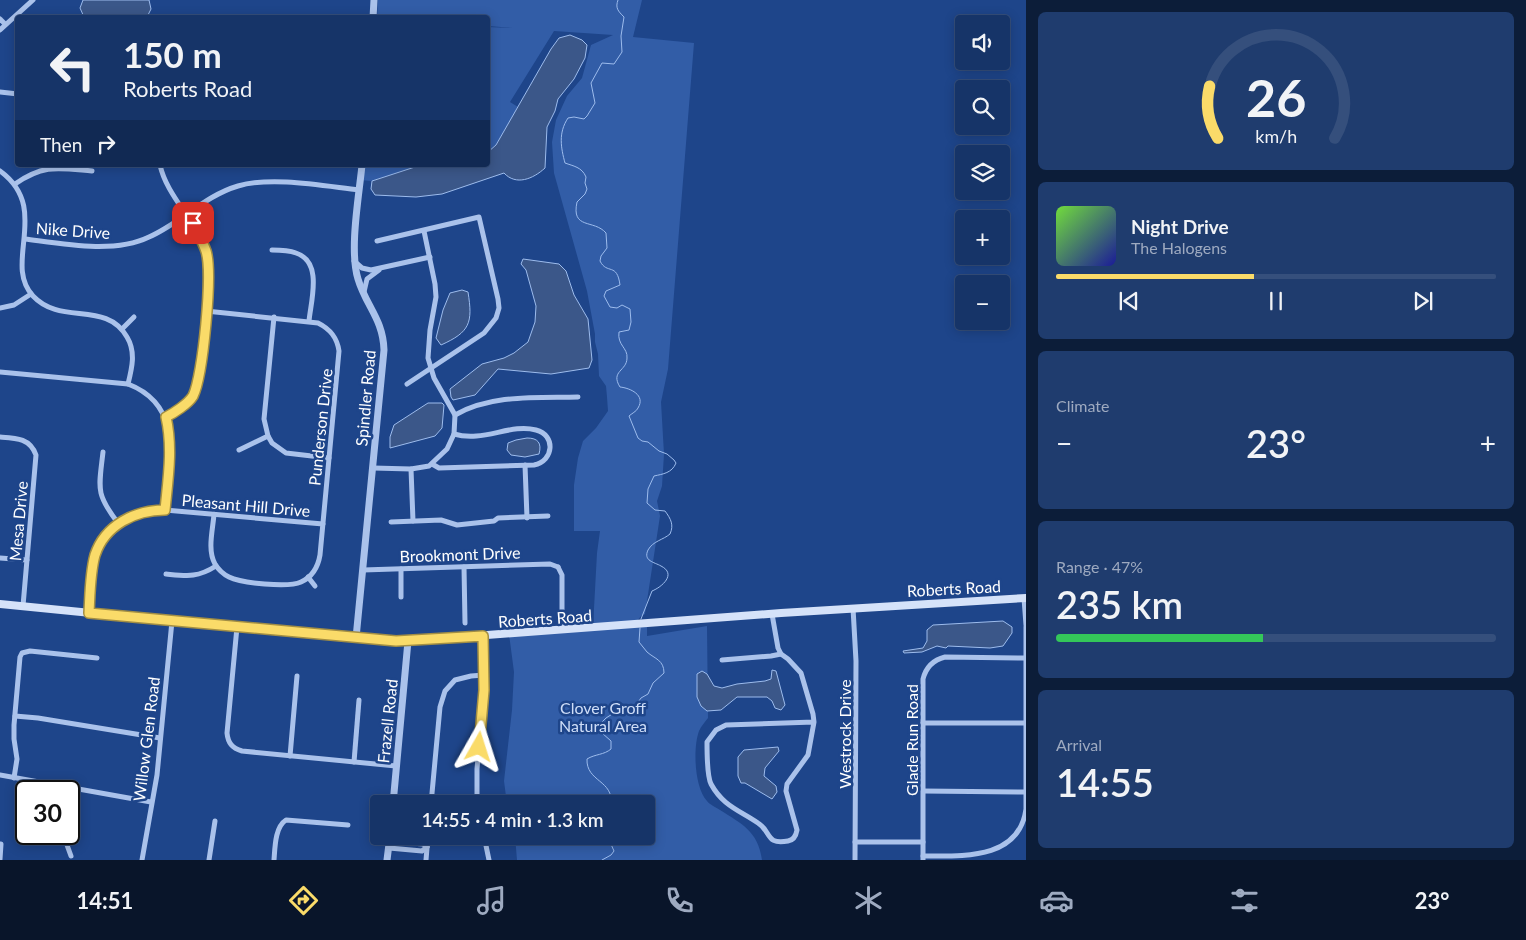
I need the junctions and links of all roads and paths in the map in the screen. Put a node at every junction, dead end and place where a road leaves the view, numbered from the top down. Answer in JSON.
{"nodes":[{"id":1,"x":33,"y":0,"type":"edge"},
{"id":2,"x":374,"y":0,"type":"edge"},
{"id":3,"x":15,"y":15,"type":"edge"},
{"id":4,"x":16,"y":15,"type":"edge"},
{"id":5,"x":373,"y":15,"type":"edge"},
{"id":6,"x":0,"y":19,"type":"edge"},
{"id":7,"x":5,"y":24,"type":"junction"},
{"id":8,"x":0,"y":30,"type":"edge"},
{"id":9,"x":0,"y":92,"type":"edge"},
{"id":10,"x":15,"y":94,"type":"edge"},
{"id":11,"x":161,"y":167,"type":"edge"},
{"id":12,"x":362,"y":167,"type":"edge"},
{"id":13,"x":0,"y":171,"type":"edge"},
{"id":14,"x":92,"y":171,"type":"dead end"},
{"id":15,"x":15,"y":184,"type":"junction"},
{"id":16,"x":360,"y":190,"type":"junction"},
{"id":17,"x":186,"y":214,"type":"junction"},
{"id":18,"x":424,"y":231,"type":"junction"},
{"id":19,"x":25,"y":239,"type":"junction"},
{"id":20,"x":377,"y":241,"type":"dead end"},
{"id":21,"x":272,"y":250,"type":"dead end"},
{"id":22,"x":430,"y":257,"type":"junction"},
{"id":23,"x":354,"y":262,"type":"junction"},
{"id":24,"x":380,"y":269,"type":"junction"},
{"id":25,"x":364,"y":293,"type":"junction"},
{"id":26,"x":31,"y":294,"type":"junction"},
{"id":27,"x":0,"y":308,"type":"edge"},
{"id":28,"x":206,"y":311,"type":"junction"},
{"id":29,"x":134,"y":317,"type":"dead end"},
{"id":30,"x":274,"y":317,"type":"junction"},
{"id":31,"x":309,"y":321,"type":"junction"},
{"id":32,"x":122,"y":329,"type":"junction"},
{"id":33,"x":430,"y":366,"type":"junction"},
{"id":34,"x":0,"y":372,"type":"edge"},
{"id":35,"x":128,"y":384,"type":"junction"},
{"id":36,"x":407,"y":384,"type":"dead end"},
{"id":37,"x":578,"y":396,"type":"dead end"},
{"id":38,"x":456,"y":415,"type":"junction"},
{"id":39,"x":166,"y":417,"type":"junction"},
{"id":40,"x":454,"y":434,"type":"junction"},
{"id":41,"x":268,"y":436,"type":"junction"},
{"id":42,"x":0,"y":437,"type":"edge"},
{"id":43,"x":239,"y":450,"type":"dead end"},
{"id":44,"x":102,"y":452,"type":"dead end"},
{"id":45,"x":330,"y":458,"type":"junction"},
{"id":46,"x":432,"y":464,"type":"junction"},
{"id":47,"x":525,"y":466,"type":"junction"},
{"id":48,"x":373,"y":468,"type":"junction"},
{"id":49,"x":411,"y":469,"type":"junction"},
{"id":50,"x":165,"y":510,"type":"junction"},
{"id":51,"x":214,"y":514,"type":"junction"},
{"id":52,"x":548,"y":516,"type":"dead end"},
{"id":53,"x":527,"y":518,"type":"junction"},
{"id":54,"x":412,"y":521,"type":"junction"},
{"id":55,"x":391,"y":522,"type":"dead end"},
{"id":56,"x":118,"y":523,"type":"junction"},
{"id":57,"x":323,"y":524,"type":"junction"},
{"id":58,"x":0,"y":558,"type":"edge"},
{"id":59,"x":27,"y":560,"type":"junction"},
{"id":60,"x":216,"y":566,"type":"junction"},
{"id":61,"x":464,"y":567,"type":"junction"},
{"id":62,"x":401,"y":569,"type":"junction"},
{"id":63,"x":363,"y":570,"type":"junction"},
{"id":64,"x":166,"y":574,"type":"dead end"},
{"id":65,"x":308,"y":577,"type":"junction"},
{"id":66,"x":315,"y":586,"type":"dead end"},
{"id":67,"x":402,"y":597,"type":"dead end"},
{"id":68,"x":1025,"y":600,"type":"edge"},
{"id":69,"x":0,"y":604,"type":"edge"},
{"id":70,"x":23,"y":606,"type":"junction"},
{"id":71,"x":853,"y":608,"type":"junction"},
{"id":72,"x":89,"y":613,"type":"junction"},
{"id":73,"x":772,"y":614,"type":"junction"},
{"id":74,"x":172,"y":621,"type":"junction"},
{"id":75,"x":465,"y":623,"type":"dead end"},
{"id":76,"x":1026,"y":626,"type":"edge"},
{"id":77,"x":237,"y":627,"type":"junction"},
{"id":78,"x":562,"y":630,"type":"junction"},
{"id":79,"x":483,"y":636,"type":"junction"},
{"id":80,"x":356,"y":638,"type":"junction"},
{"id":81,"x":408,"y":641,"type":"junction"},
{"id":82,"x":781,"y":654,"type":"junction"},
{"id":83,"x":97,"y":658,"type":"dead end"},
{"id":84,"x":1026,"y":658,"type":"edge"},
{"id":85,"x":722,"y":660,"type":"dead end"},
{"id":86,"x":484,"y":675,"type":"junction"},
{"id":87,"x":297,"y":676,"type":"dead end"},
{"id":88,"x":359,"y":700,"type":"dead end"},
{"id":89,"x":15,"y":716,"type":"junction"},
{"id":90,"x":814,"y":722,"type":"junction"},
{"id":91,"x":923,"y":723,"type":"junction"},
{"id":92,"x":1025,"y":723,"type":"edge"},
{"id":93,"x":160,"y":738,"type":"junction"},
{"id":94,"x":290,"y":756,"type":"junction"},
{"id":95,"x":354,"y":762,"type":"junction"},
{"id":96,"x":396,"y":766,"type":"junction"},
{"id":97,"x":0,"y":776,"type":"edge"},
{"id":98,"x":14,"y":778,"type":"junction"},
{"id":99,"x":25,"y":780,"type":"edge"},
{"id":100,"x":80,"y":790,"type":"edge"},
{"id":101,"x":923,"y":791,"type":"junction"},
{"id":102,"x":1026,"y":792,"type":"edge"},
{"id":103,"x":394,"y":795,"type":"edge"},
{"id":104,"x":432,"y":795,"type":"edge"},
{"id":105,"x":476,"y":795,"type":"edge"},
{"id":106,"x":152,"y":802,"type":"junction"},
{"id":107,"x":215,"y":821,"type":"dead end"},
{"id":108,"x":348,"y":825,"type":"dead end"},
{"id":109,"x":855,"y":842,"type":"junction"},
{"id":110,"x":923,"y":842,"type":"junction"},
{"id":111,"x":2,"y":844,"type":"dead end"},
{"id":112,"x":67,"y":845,"type":"edge"},
{"id":113,"x":389,"y":845,"type":"edge"},
{"id":114,"x":424,"y":845,"type":"edge"},
{"id":115,"x":486,"y":845,"type":"edge"},
{"id":116,"x":427,"y":847,"type":"joint"},
{"id":117,"x":70,"y":856,"type":"dead end"},
{"id":118,"x":991,"y":857,"type":"edge"},
{"id":119,"x":923,"y":858,"type":"edge"},
{"id":120,"x":0,"y":859,"type":"edge"},
{"id":121,"x":142,"y":860,"type":"edge"},
{"id":122,"x":209,"y":860,"type":"edge"},
{"id":123,"x":274,"y":860,"type":"edge"},
{"id":124,"x":387,"y":860,"type":"edge"},
{"id":125,"x":426,"y":860,"type":"edge"},
{"id":126,"x":489,"y":860,"type":"edge"},
{"id":127,"x":855,"y":860,"type":"edge"}],
"edges":[{"from":1,"to":4,"type":"street"},
{"from":2,"to":5,"type":"street"},
{"from":3,"to":7,"type":"street"},
{"from":6,"to":7,"type":"street"},
{"from":7,"to":8,"type":"street"},
{"from":9,"to":10,"type":"street"},
{"from":11,"to":17,"type":"street"},
{"from":12,"to":16,"type":"street","name":"Spindler Road"},
{"from":13,"to":15,"type":"street","name":"Nike Drive"},
{"from":14,"to":15,"type":"street"},
{"from":15,"to":19,"type":"street","name":"Nike Drive"},
{"from":16,"to":17,"type":"street","name":"Nike Drive"},
{"from":16,"to":23,"type":"street","name":"Spindler Road"},
{"from":17,"to":19,"type":"street","name":"Nike Drive"},
{"from":17,"to":28,"type":"street"},
{"from":18,"to":20,"type":"street"},
{"from":18,"to":22,"type":"street"},
{"from":18,"to":33,"type":"street"},
{"from":19,"to":26,"type":"street"},
{"from":21,"to":31,"type":"street"},
{"from":22,"to":24,"type":"street"},
{"from":22,"to":33,"type":"street"},
{"from":23,"to":24,"type":"street"},
{"from":23,"to":25,"type":"street","name":"Spindler Road"},
{"from":24,"to":25,"type":"street"},
{"from":25,"to":48,"type":"street","name":"Spindler Road"},
{"from":26,"to":27,"type":"street"},
{"from":26,"to":32,"type":"street"},
{"from":28,"to":30,"type":"street","name":"Punderson Drive"},
{"from":28,"to":39,"type":"street"},
{"from":29,"to":32,"type":"street"},
{"from":30,"to":31,"type":"street","name":"Punderson Drive"},
{"from":30,"to":41,"type":"street"},
{"from":31,"to":45,"type":"street","name":"Punderson Drive"},
{"from":32,"to":35,"type":"street"},
{"from":33,"to":36,"type":"street"},
{"from":33,"to":38,"type":"street"},
{"from":34,"to":35,"type":"street"},
{"from":35,"to":39,"type":"street"},
{"from":37,"to":38,"type":"street"},
{"from":38,"to":40,"type":"street"},
{"from":39,"to":50,"type":"street"},
{"from":40,"to":46,"type":"street"},
{"from":40,"to":47,"type":"street"},
{"from":41,"to":43,"type":"street"},
{"from":41,"to":45,"type":"street"},
{"from":42,"to":59,"type":"street","name":"Mesa Drive"},
{"from":44,"to":56,"type":"street"},
{"from":45,"to":57,"type":"street","name":"Punderson Drive"},
{"from":46,"to":47,"type":"street"},
{"from":46,"to":49,"type":"street"},
{"from":47,"to":53,"type":"street"},
{"from":48,"to":49,"type":"street"},
{"from":48,"to":63,"type":"street","name":"Spindler Road"},
{"from":49,"to":54,"type":"street"},
{"from":50,"to":51,"type":"street","name":"Pleasant Hill Drive"},
{"from":50,"to":56,"type":"street","name":"Pleasant Hill Drive"},
{"from":51,"to":57,"type":"street","name":"Pleasant Hill Drive"},
{"from":51,"to":60,"type":"street"},
{"from":52,"to":53,"type":"street"},
{"from":53,"to":54,"type":"street"},
{"from":54,"to":55,"type":"street"},
{"from":56,"to":72,"type":"street","name":"Pleasant Hill Drive"},
{"from":57,"to":65,"type":"street","name":"Punderson Drive"},
{"from":58,"to":59,"type":"street"},
{"from":59,"to":70,"type":"street","name":"Mesa Drive"},
{"from":60,"to":64,"type":"street"},
{"from":60,"to":65,"type":"street"},
{"from":61,"to":62,"type":"street","name":"Brookmont Drive"},
{"from":61,"to":75,"type":"street"},
{"from":61,"to":78,"type":"street","name":"Brookmont Drive"},
{"from":62,"to":63,"type":"street","name":"Brookmont Drive"},
{"from":62,"to":67,"type":"street"},
{"from":63,"to":80,"type":"street","name":"Spindler Road"},
{"from":65,"to":66,"type":"street"},
{"from":68,"to":71,"type":"main road","name":"Roberts Road"},
{"from":68,"to":76,"type":"street"},
{"from":69,"to":70,"type":"main road","name":"Roberts Road"},
{"from":70,"to":72,"type":"main road","name":"Roberts Road"},
{"from":71,"to":73,"type":"main road","name":"Roberts Road"},
{"from":71,"to":109,"type":"street","name":"Westrock Drive"},
{"from":72,"to":74,"type":"main road","name":"Roberts Road"},
{"from":73,"to":78,"type":"main road","name":"Roberts Road"},
{"from":73,"to":82,"type":"street"},
{"from":74,"to":77,"type":"main road","name":"Roberts Road"},
{"from":74,"to":93,"type":"street","name":"Willow Glen Road"},
{"from":76,"to":84,"type":"street"},
{"from":77,"to":80,"type":"main road","name":"Roberts Road"},
{"from":77,"to":94,"type":"street"},
{"from":78,"to":79,"type":"main road","name":"Roberts Road"},
{"from":79,"to":81,"type":"main road","name":"Roberts Road"},
{"from":79,"to":86,"type":"street"},
{"from":80,"to":81,"type":"main road","name":"Roberts Road"},
{"from":81,"to":96,"type":"street","name":"Frazell Road"},
{"from":82,"to":85,"type":"street"},
{"from":82,"to":90,"type":"street"},
{"from":83,"to":89,"type":"street"},
{"from":84,"to":91,"type":"street","name":"Glade Run Road"},
{"from":84,"to":92,"type":"street"},
{"from":86,"to":104,"type":"street"},
{"from":86,"to":105,"type":"street"},
{"from":87,"to":94,"type":"street"},
{"from":88,"to":95,"type":"street"},
{"from":89,"to":93,"type":"street"},
{"from":89,"to":98,"type":"street"},
{"from":90,"to":90,"type":"street"},
{"from":91,"to":92,"type":"street"},
{"from":91,"to":101,"type":"street","name":"Glade Run Road"},
{"from":92,"to":102,"type":"street"},
{"from":93,"to":106,"type":"street","name":"Willow Glen Road"},
{"from":94,"to":95,"type":"street"},
{"from":95,"to":96,"type":"street"},
{"from":96,"to":103,"type":"street","name":"Frazell Road"},
{"from":97,"to":98,"type":"street"},
{"from":98,"to":99,"type":"street"},
{"from":100,"to":106,"type":"street"},
{"from":101,"to":102,"type":"street"},
{"from":101,"to":110,"type":"street","name":"Glade Run Road"},
{"from":102,"to":118,"type":"street"},
{"from":106,"to":121,"type":"street","name":"Willow Glen Road"},
{"from":107,"to":122,"type":"street"},
{"from":108,"to":123,"type":"street"},
{"from":109,"to":110,"type":"street"},
{"from":109,"to":127,"type":"street","name":"Westrock Drive"},
{"from":110,"to":119,"type":"street","name":"Glade Run Road"},
{"from":111,"to":120,"type":"street"},
{"from":112,"to":117,"type":"street"},
{"from":113,"to":124,"type":"street"},
{"from":114,"to":116,"type":"street"},
{"from":115,"to":126,"type":"street"},
{"from":116,"to":125,"type":"street"},
{"from":118,"to":119,"type":"street"}]}
